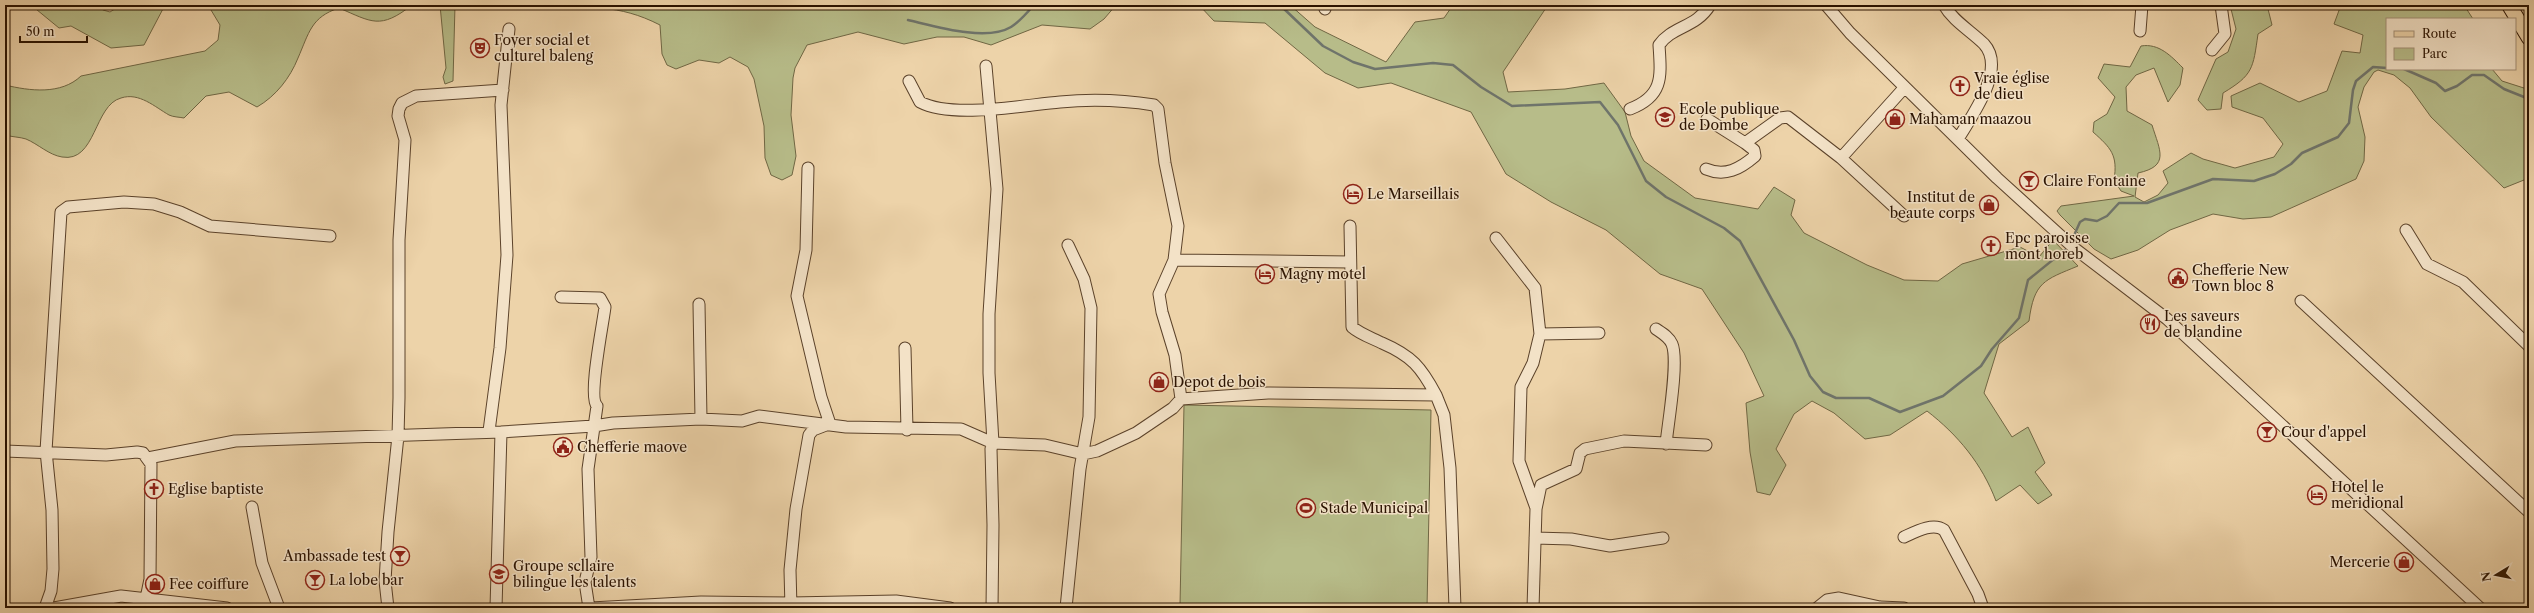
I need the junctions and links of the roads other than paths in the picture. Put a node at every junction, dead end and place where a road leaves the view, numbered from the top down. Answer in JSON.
{"nodes":[{"id":1,"x":1710,"y":5,"type":"edge"},
{"id":2,"x":1826,"y":5,"type":"edge"},
{"id":3,"x":1944,"y":5,"type":"edge"},
{"id":4,"x":2142,"y":5,"type":"edge"},
{"id":5,"x":2222,"y":5,"type":"edge"},
{"id":6,"x":2509,"y":5,"type":"edge"},
{"id":7,"x":508,"y":29,"type":"dead end"},
{"id":8,"x":2140,"y":32,"type":"dead end"},
{"id":9,"x":2529,"y":38,"type":"edge"},
{"id":10,"x":2212,"y":50,"type":"dead end"},
{"id":11,"x":986,"y":66,"type":"dead end"},
{"id":12,"x":909,"y":80,"type":"dead end"},
{"id":13,"x":1905,"y":87,"type":"junction"},
{"id":14,"x":503,"y":90,"type":"junction"},
{"id":15,"x":990,"y":109,"type":"junction"},
{"id":16,"x":1630,"y":109,"type":"dead end"},
{"id":17,"x":1706,"y":119,"type":"dead end"},
{"id":18,"x":1958,"y":139,"type":"junction"},
{"id":19,"x":1745,"y":142,"type":"junction"},
{"id":20,"x":1840,"y":158,"type":"junction"},
{"id":21,"x":808,"y":168,"type":"dead end"},
{"id":22,"x":1706,"y":169,"type":"dead end"},
{"id":23,"x":1904,"y":216,"type":"dead end"},
{"id":24,"x":1350,"y":226,"type":"dead end"},
{"id":25,"x":2406,"y":230,"type":"dead end"},
{"id":26,"x":330,"y":236,"type":"dead end"},
{"id":27,"x":1496,"y":238,"type":"dead end"},
{"id":28,"x":1068,"y":245,"type":"dead end"},
{"id":29,"x":1174,"y":260,"type":"junction"},
{"id":30,"x":1350,"y":262,"type":"junction"},
{"id":31,"x":561,"y":298,"type":"dead end"},
{"id":32,"x":2301,"y":301,"type":"dead end"},
{"id":33,"x":699,"y":304,"type":"dead end"},
{"id":34,"x":1656,"y":329,"type":"dead end"},
{"id":35,"x":1599,"y":333,"type":"dead end"},
{"id":36,"x":1540,"y":334,"type":"junction"},
{"id":37,"x":2529,"y":346,"type":"edge"},
{"id":38,"x":905,"y":348,"type":"dead end"},
{"id":39,"x":1436,"y":395,"type":"junction"},
{"id":40,"x":1181,"y":399,"type":"junction"},
{"id":41,"x":700,"y":419,"type":"junction"},
{"id":42,"x":829,"y":424,"type":"junction"},
{"id":43,"x":594,"y":426,"type":"junction"},
{"id":44,"x":907,"y":430,"type":"junction"},
{"id":45,"x":489,"y":431,"type":"junction"},
{"id":46,"x":501,"y":432,"type":"junction"},
{"id":47,"x":398,"y":436,"type":"junction"},
{"id":48,"x":993,"y":443,"type":"junction"},
{"id":49,"x":1666,"y":444,"type":"junction"},
{"id":50,"x":1706,"y":445,"type":"dead end"},
{"id":51,"x":46,"y":451,"type":"junction"},
{"id":52,"x":5,"y":452,"type":"edge"},
{"id":53,"x":1084,"y":454,"type":"junction"},
{"id":54,"x":148,"y":458,"type":"junction"},
{"id":55,"x":252,"y":507,"type":"dead end"},
{"id":56,"x":1536,"y":509,"type":"junction"},
{"id":57,"x":2529,"y":512,"type":"edge"},
{"id":58,"x":1904,"y":537,"type":"dead end"},
{"id":59,"x":1535,"y":538,"type":"junction"},
{"id":60,"x":1663,"y":538,"type":"dead end"},
{"id":61,"x":144,"y":603,"type":"edge"},
{"id":62,"x":696,"y":605,"type":"edge"},
{"id":63,"x":791,"y":606,"type":"edge"},
{"id":64,"x":45,"y":608,"type":"edge"},
{"id":65,"x":54,"y":608,"type":"edge"},
{"id":66,"x":227,"y":608,"type":"edge"},
{"id":67,"x":279,"y":608,"type":"edge"},
{"id":68,"x":388,"y":608,"type":"edge"},
{"id":69,"x":496,"y":608,"type":"edge"},
{"id":70,"x":590,"y":608,"type":"edge"},
{"id":71,"x":597,"y":608,"type":"edge"},
{"id":72,"x":950,"y":608,"type":"edge"},
{"id":73,"x":992,"y":608,"type":"edge"},
{"id":74,"x":1066,"y":608,"type":"edge"},
{"id":75,"x":1455,"y":608,"type":"edge"},
{"id":76,"x":1533,"y":608,"type":"edge"},
{"id":77,"x":1817,"y":608,"type":"edge"},
{"id":78,"x":1904,"y":608,"type":"edge"},
{"id":79,"x":1983,"y":608,"type":"edge"},
{"id":80,"x":2480,"y":608,"type":"edge"}],
"edges":[{"from":1,"to":16,"type":"street"},
{"from":2,"to":13,"type":"street"},
{"from":3,"to":18,"type":"street"},
{"from":4,"to":8,"type":"street"},
{"from":5,"to":10,"type":"street"},
{"from":6,"to":9,"type":"main road"},
{"from":7,"to":14,"type":"street"},
{"from":11,"to":15,"type":"street"},
{"from":12,"to":15,"type":"street"},
{"from":13,"to":18,"type":"street"},
{"from":13,"to":20,"type":"street"},
{"from":14,"to":45,"type":"street"},
{"from":14,"to":47,"type":"street"},
{"from":15,"to":29,"type":"street"},
{"from":15,"to":48,"type":"street"},
{"from":17,"to":19,"type":"street"},
{"from":18,"to":80,"type":"street"},
{"from":19,"to":20,"type":"street"},
{"from":19,"to":22,"type":"street"},
{"from":20,"to":23,"type":"street"},
{"from":21,"to":42,"type":"street"},
{"from":24,"to":30,"type":"street"},
{"from":25,"to":37,"type":"street"},
{"from":26,"to":51,"type":"street"},
{"from":27,"to":36,"type":"street"},
{"from":28,"to":53,"type":"street"},
{"from":29,"to":30,"type":"street"},
{"from":29,"to":40,"type":"street"},
{"from":30,"to":39,"type":"street"},
{"from":31,"to":43,"type":"street"},
{"from":32,"to":57,"type":"street"},
{"from":33,"to":41,"type":"street"},
{"from":34,"to":49,"type":"street"},
{"from":35,"to":36,"type":"street"},
{"from":36,"to":56,"type":"street"},
{"from":38,"to":44,"type":"street"},
{"from":39,"to":40,"type":"street"},
{"from":39,"to":75,"type":"street"},
{"from":40,"to":53,"type":"street"},
{"from":41,"to":42,"type":"street"},
{"from":41,"to":43,"type":"street"},
{"from":42,"to":44,"type":"street"},
{"from":42,"to":63,"type":"street"},
{"from":43,"to":46,"type":"street"},
{"from":43,"to":70,"type":"street"},
{"from":44,"to":48,"type":"street"},
{"from":45,"to":46,"type":"street"},
{"from":45,"to":47,"type":"street"},
{"from":46,"to":69,"type":"street"},
{"from":47,"to":54,"type":"street"},
{"from":47,"to":68,"type":"street"},
{"from":48,"to":53,"type":"street"},
{"from":48,"to":73,"type":"street"},
{"from":49,"to":50,"type":"street"},
{"from":49,"to":56,"type":"street"},
{"from":51,"to":52,"type":"street"},
{"from":51,"to":54,"type":"street"},
{"from":51,"to":64,"type":"street"},
{"from":53,"to":74,"type":"street"},
{"from":54,"to":61,"type":"street"},
{"from":55,"to":67,"type":"street"},
{"from":56,"to":59,"type":"street"},
{"from":58,"to":79,"type":"street"},
{"from":59,"to":60,"type":"street"},
{"from":59,"to":76,"type":"street"},
{"from":61,"to":65,"type":"street"},
{"from":61,"to":66,"type":"street"},
{"from":62,"to":63,"type":"street"},
{"from":62,"to":71,"type":"street"},
{"from":63,"to":72,"type":"street"},
{"from":70,"to":71,"type":"street"},
{"from":77,"to":78,"type":"street"}]}
